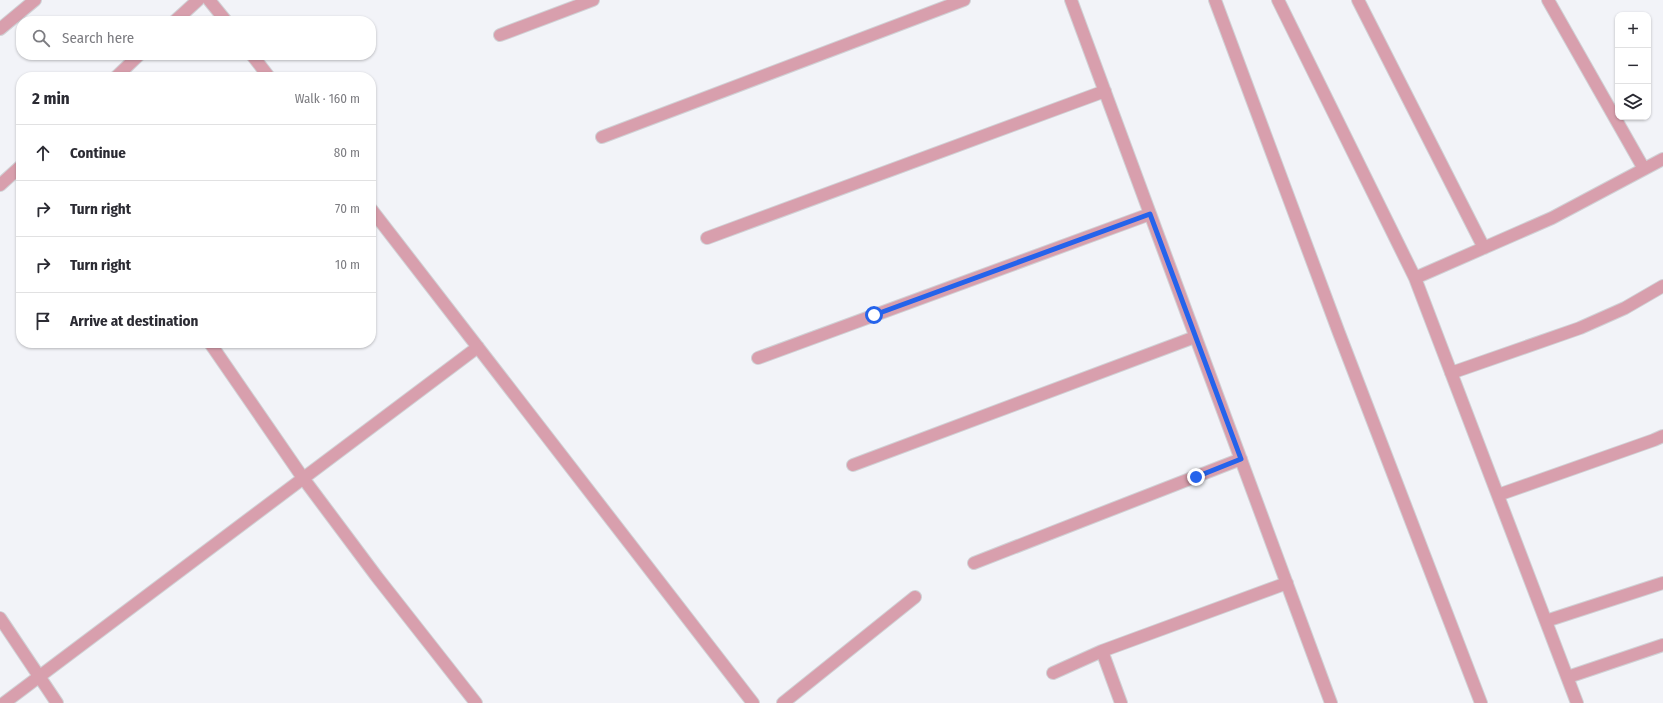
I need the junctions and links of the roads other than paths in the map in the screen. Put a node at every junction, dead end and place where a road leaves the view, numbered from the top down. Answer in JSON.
{"nodes":[{"id":1,"x":35,"y":0,"type":"edge"},
{"id":2,"x":198,"y":0,"type":"edge"},
{"id":3,"x":209,"y":0,"type":"edge"},
{"id":4,"x":594,"y":0,"type":"edge"},
{"id":5,"x":964,"y":0,"type":"edge"},
{"id":6,"x":1071,"y":0,"type":"edge"},
{"id":7,"x":1215,"y":0,"type":"edge"},
{"id":8,"x":1278,"y":0,"type":"edge"},
{"id":9,"x":1358,"y":0,"type":"edge"},
{"id":10,"x":1548,"y":0,"type":"edge"},
{"id":11,"x":180,"y":16,"type":"edge"},
{"id":12,"x":222,"y":16,"type":"edge"},
{"id":13,"x":0,"y":29,"type":"edge"},
{"id":14,"x":500,"y":35,"type":"dead end"},
{"id":15,"x":134,"y":60,"type":"edge"},
{"id":16,"x":256,"y":60,"type":"edge"},
{"id":17,"x":121,"y":72,"type":"edge"},
{"id":18,"x":265,"y":72,"type":"edge"},
{"id":19,"x":1105,"y":91,"type":"junction"},
{"id":20,"x":602,"y":137,"type":"dead end"},
{"id":21,"x":1663,"y":159,"type":"edge"},
{"id":22,"x":1644,"y":170,"type":"junction"},
{"id":23,"x":16,"y":171,"type":"edge"},
{"id":24,"x":0,"y":185,"type":"edge"},
{"id":25,"x":376,"y":214,"type":"edge"},
{"id":26,"x":1150,"y":214,"type":"junction"},
{"id":27,"x":707,"y":238,"type":"dead end"},
{"id":28,"x":1484,"y":248,"type":"junction"},
{"id":29,"x":1415,"y":278,"type":"junction"},
{"id":30,"x":1663,"y":286,"type":"edge"},
{"id":31,"x":1196,"y":337,"type":"junction"},
{"id":32,"x":478,"y":347,"type":"junction"},
{"id":33,"x":213,"y":348,"type":"edge"},
{"id":34,"x":758,"y":358,"type":"dead end"},
{"id":35,"x":1451,"y":373,"type":"junction"},
{"id":36,"x":1663,"y":436,"type":"edge"},
{"id":37,"x":1241,"y":459,"type":"junction"},
{"id":38,"x":853,"y":465,"type":"dead end"},
{"id":39,"x":303,"y":478,"type":"junction"},
{"id":40,"x":1498,"y":495,"type":"junction"},
{"id":41,"x":974,"y":563,"type":"dead end"},
{"id":42,"x":1287,"y":583,"type":"junction"},
{"id":43,"x":1663,"y":583,"type":"edge"},
{"id":44,"x":915,"y":598,"type":"dead end"},
{"id":45,"x":0,"y":618,"type":"edge"},
{"id":46,"x":1546,"y":621,"type":"junction"},
{"id":47,"x":1663,"y":645,"type":"edge"},
{"id":48,"x":1102,"y":651,"type":"junction"},
{"id":49,"x":1053,"y":673,"type":"dead end"},
{"id":50,"x":38,"y":677,"type":"junction"},
{"id":51,"x":1568,"y":677,"type":"junction"},
{"id":52,"x":4,"y":703,"type":"edge"},
{"id":53,"x":57,"y":703,"type":"edge"},
{"id":54,"x":476,"y":703,"type":"edge"},
{"id":55,"x":753,"y":703,"type":"edge"},
{"id":56,"x":783,"y":703,"type":"edge"},
{"id":57,"x":1121,"y":703,"type":"edge"},
{"id":58,"x":1331,"y":703,"type":"edge"},
{"id":59,"x":1481,"y":703,"type":"edge"},
{"id":60,"x":1578,"y":703,"type":"edge"}],
"edges":[{"from":1,"to":13,"type":"street"},
{"from":2,"to":11,"type":"street"},
{"from":3,"to":12,"type":"street"},
{"from":4,"to":14,"type":"street"},
{"from":5,"to":20,"type":"street"},
{"from":6,"to":19,"type":"street"},
{"from":7,"to":59,"type":"street"},
{"from":8,"to":29,"type":"street"},
{"from":9,"to":28,"type":"street"},
{"from":10,"to":22,"type":"street"},
{"from":15,"to":17,"type":"street"},
{"from":16,"to":18,"type":"street"},
{"from":19,"to":26,"type":"street"},
{"from":19,"to":27,"type":"street"},
{"from":21,"to":22,"type":"street"},
{"from":22,"to":28,"type":"street"},
{"from":23,"to":24,"type":"street"},
{"from":25,"to":32,"type":"street"},
{"from":26,"to":31,"type":"street"},
{"from":26,"to":34,"type":"street"},
{"from":28,"to":29,"type":"street"},
{"from":29,"to":35,"type":"street"},
{"from":30,"to":35,"type":"street"},
{"from":31,"to":37,"type":"street"},
{"from":31,"to":38,"type":"street"},
{"from":32,"to":39,"type":"street"},
{"from":32,"to":55,"type":"street"},
{"from":33,"to":39,"type":"street"},
{"from":35,"to":40,"type":"street"},
{"from":36,"to":40,"type":"street"},
{"from":37,"to":41,"type":"street"},
{"from":37,"to":42,"type":"street"},
{"from":39,"to":50,"type":"street"},
{"from":39,"to":54,"type":"street"},
{"from":40,"to":46,"type":"street"},
{"from":42,"to":48,"type":"street"},
{"from":42,"to":58,"type":"street"},
{"from":43,"to":46,"type":"street"},
{"from":44,"to":56,"type":"street"},
{"from":45,"to":50,"type":"street"},
{"from":46,"to":51,"type":"street"},
{"from":47,"to":51,"type":"street"},
{"from":48,"to":49,"type":"street"},
{"from":48,"to":57,"type":"street"},
{"from":50,"to":52,"type":"street"},
{"from":50,"to":53,"type":"street"},
{"from":51,"to":60,"type":"street"}]}
